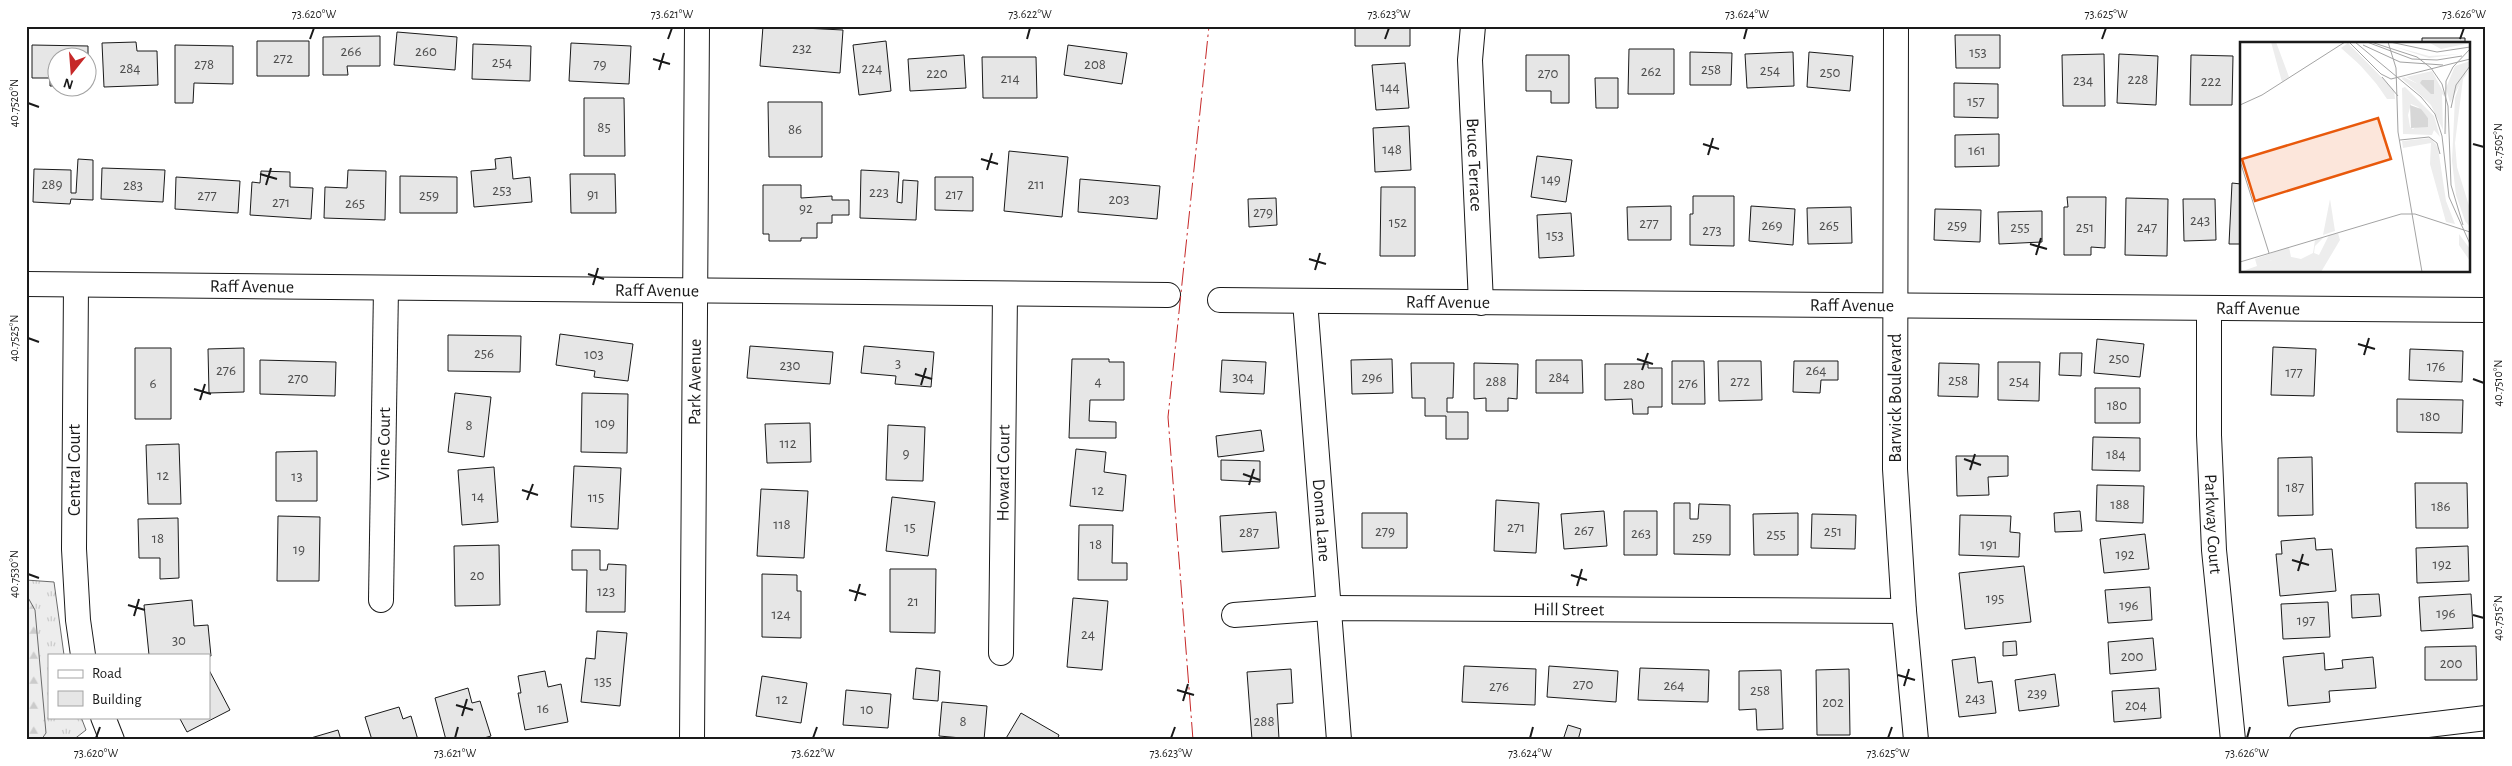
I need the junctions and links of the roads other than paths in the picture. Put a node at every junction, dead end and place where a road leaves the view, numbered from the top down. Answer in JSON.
{"nodes":[{"id":1,"x":697,"y":26,"type":"edge"},
{"id":2,"x":1473,"y":26,"type":"edge"},
{"id":3,"x":1896,"y":26,"type":"edge"},
{"id":4,"x":26,"y":284,"type":"edge"},
{"id":5,"x":76,"y":284,"type":"junction"},
{"id":6,"x":386,"y":288,"type":"junction"},
{"id":7,"x":696,"y":291,"type":"junction"},
{"id":8,"x":1005,"y":294,"type":"junction"},
{"id":9,"x":1168,"y":295,"type":"dead end"},
{"id":10,"x":1220,"y":300,"type":"dead end"},
{"id":11,"x":1305,"y":301,"type":"junction"},
{"id":12,"x":1481,"y":303,"type":"junction"},
{"id":13,"x":1894,"y":306,"type":"junction"},
{"id":14,"x":2209,"y":308,"type":"junction"},
{"id":15,"x":2486,"y":310,"type":"edge"},
{"id":16,"x":381,"y":600,"type":"dead end"},
{"id":17,"x":1327,"y":608,"type":"junction"},
{"id":18,"x":1904,"y":611,"type":"junction"},
{"id":19,"x":1234,"y":616,"type":"dead end"},
{"id":20,"x":1001,"y":653,"type":"dead end"},
{"id":21,"x":83,"y":654,"type":"edge"},
{"id":22,"x":103,"y":718,"type":"edge"},
{"id":23,"x":2486,"y":718,"type":"edge"},
{"id":24,"x":112,"y":740,"type":"edge"},
{"id":25,"x":692,"y":740,"type":"edge"},
{"id":26,"x":1339,"y":740,"type":"edge"},
{"id":27,"x":1916,"y":740,"type":"edge"},
{"id":28,"x":2233,"y":740,"type":"edge"},
{"id":29,"x":2302,"y":740,"type":"edge"}],
"edges":[{"from":1,"to":7,"type":"street","name":"Park Avenue"},
{"from":2,"to":12,"type":"street","name":"Bruce Terrace"},
{"from":3,"to":13,"type":"street","name":"Barwick Boulevard"},
{"from":4,"to":5,"type":"street","name":"Raff Avenue"},
{"from":5,"to":6,"type":"street","name":"Raff Avenue"},
{"from":5,"to":21,"type":"street","name":"Central Court"},
{"from":6,"to":7,"type":"street","name":"Raff Avenue"},
{"from":6,"to":16,"type":"street","name":"Vine Court"},
{"from":7,"to":8,"type":"street","name":"Raff Avenue"},
{"from":7,"to":25,"type":"street","name":"Park Avenue"},
{"from":8,"to":9,"type":"street","name":"Raff Avenue"},
{"from":8,"to":20,"type":"street","name":"Howard Court"},
{"from":10,"to":11,"type":"street","name":"Raff Avenue"},
{"from":11,"to":12,"type":"street","name":"Raff Avenue"},
{"from":11,"to":17,"type":"street","name":"Donna Lane"},
{"from":12,"to":13,"type":"street","name":"Raff Avenue"},
{"from":13,"to":14,"type":"street","name":"Raff Avenue"},
{"from":13,"to":18,"type":"street","name":"Barwick Boulevard"},
{"from":14,"to":15,"type":"street","name":"Raff Avenue"},
{"from":14,"to":28,"type":"street","name":"Parkway Court"},
{"from":17,"to":18,"type":"street","name":"Hill Street"},
{"from":17,"to":19,"type":"street","name":"Hill Street"},
{"from":17,"to":26,"type":"street","name":"Donna Lane"},
{"from":18,"to":27,"type":"street","name":"Barwick Boulevard"},
{"from":22,"to":24,"type":"street"},
{"from":23,"to":29,"type":"street"}]}
